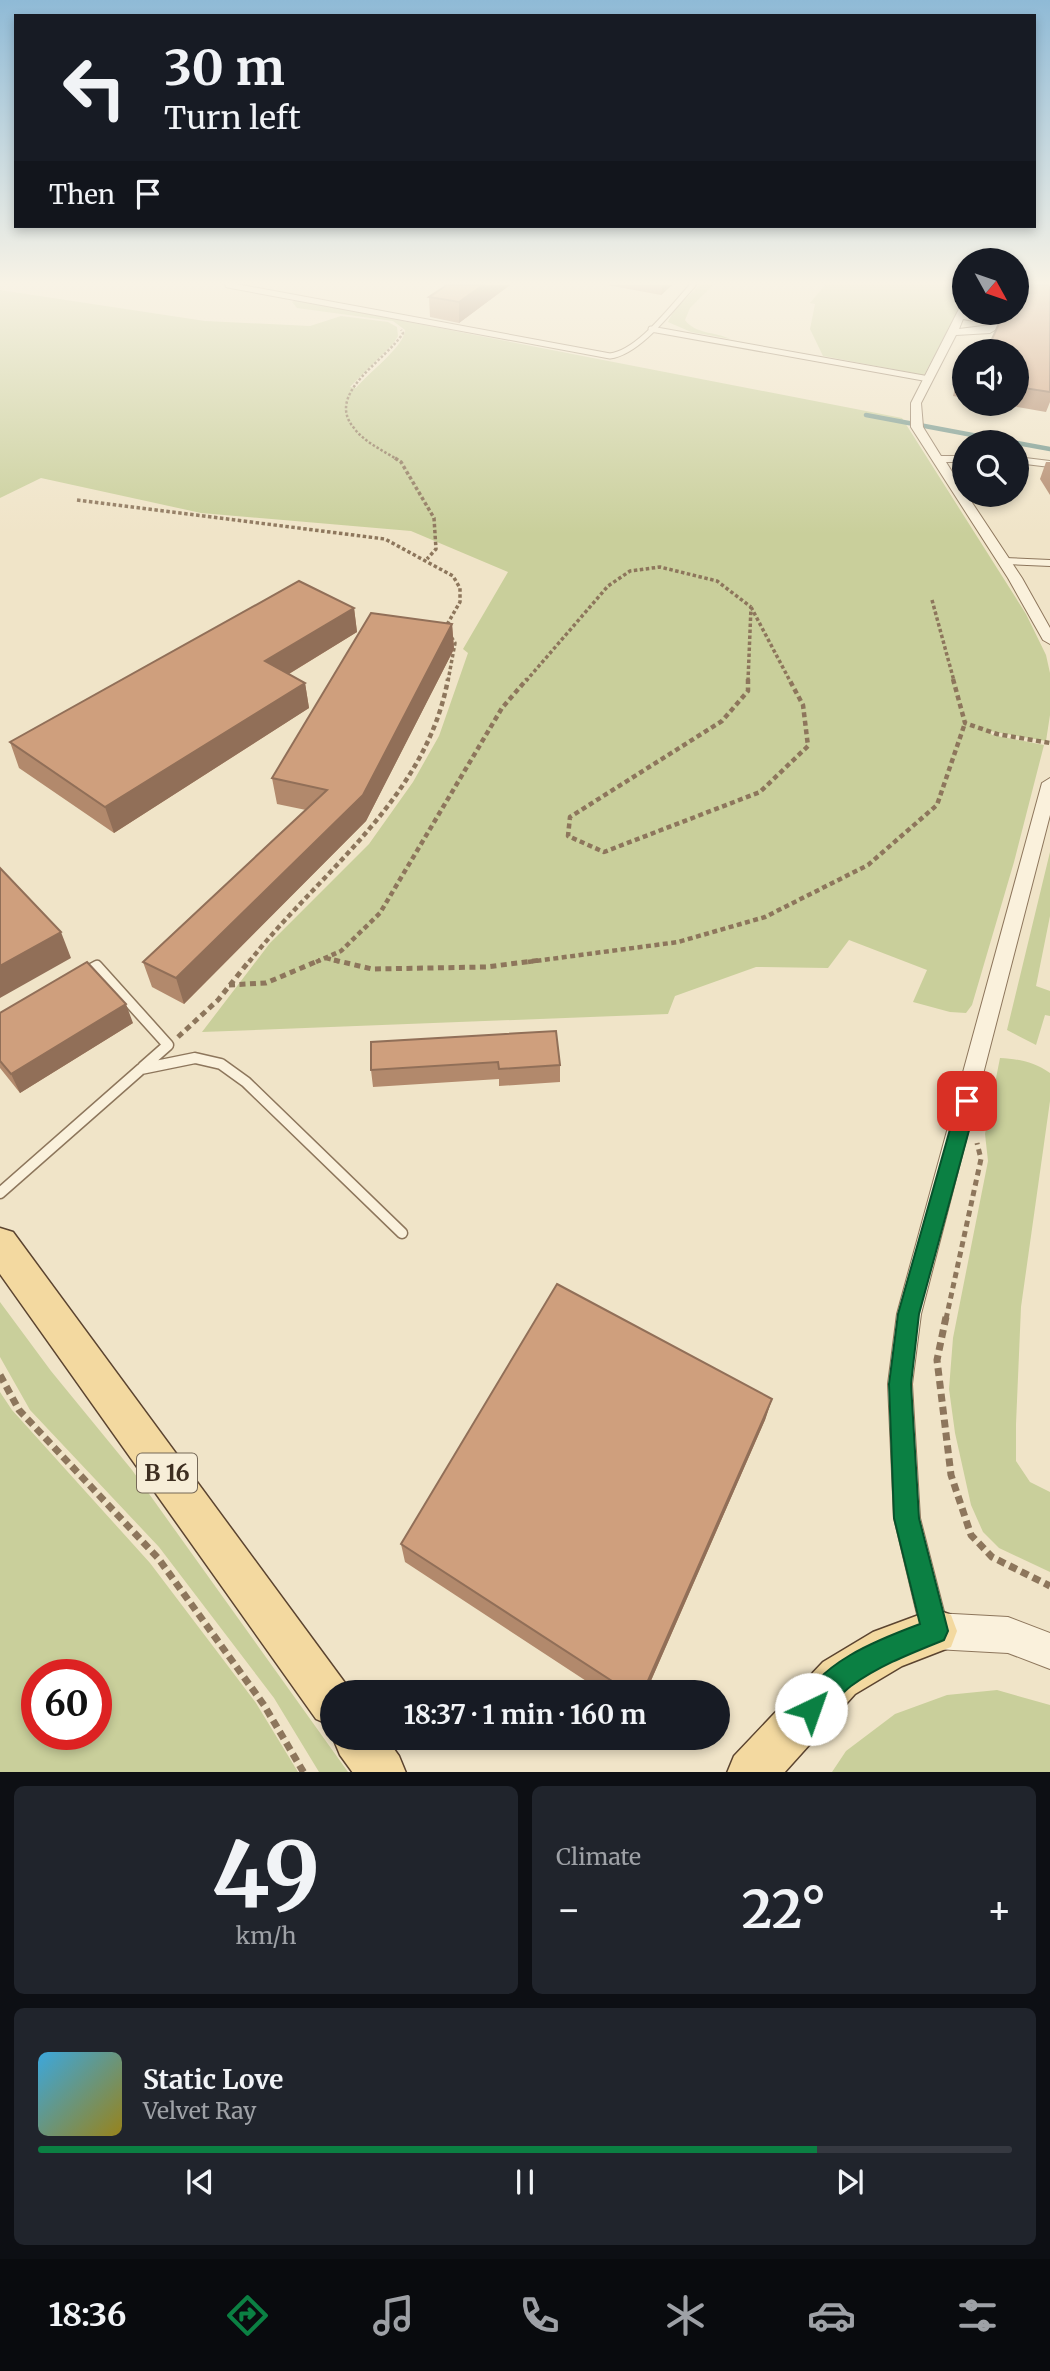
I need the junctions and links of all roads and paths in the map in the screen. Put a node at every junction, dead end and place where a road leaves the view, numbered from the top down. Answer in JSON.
{"nodes":[{"id":1,"x":371,"y":368,"type":"edge"},
{"id":2,"x":866,"y":368,"type":"edge"},
{"id":3,"x":935,"y":368,"type":"edge"},
{"id":4,"x":929,"y":379,"type":"junction"},
{"id":5,"x":939,"y":459,"type":"junction"},
{"id":6,"x":952,"y":459,"type":"edge"},
{"id":7,"x":1029,"y":461,"type":"edge"},
{"id":8,"x":1050,"y":464,"type":"edge"},
{"id":9,"x":77,"y":500,"type":"dead end"},
{"id":10,"x":427,"y":559,"type":"junction"},
{"id":11,"x":1004,"y":561,"type":"junction"},
{"id":12,"x":1050,"y":563,"type":"edge"},
{"id":13,"x":932,"y":600,"type":"dead end"},
{"id":14,"x":751,"y":607,"type":"junction"},
{"id":15,"x":1044,"y":620,"type":"edge"},
{"id":16,"x":1050,"y":640,"type":"edge"},
{"id":17,"x":965,"y":723,"type":"junction"},
{"id":18,"x":1050,"y":743,"type":"edge"},
{"id":19,"x":1050,"y":783,"type":"edge"},
{"id":20,"x":325,"y":958,"type":"junction"},
{"id":21,"x":72,"y":979,"type":"edge"},
{"id":22,"x":229,"y":985,"type":"junction"},
{"id":23,"x":168,"y":1045,"type":"junction"},
{"id":24,"x":141,"y":1069,"type":"junction"},
{"id":25,"x":967,"y":1101,"type":"junction"},
{"id":26,"x":0,"y":1193,"type":"edge"},
{"id":27,"x":402,"y":1233,"type":"dead end"},
{"id":28,"x":0,"y":1244,"type":"edge"},
{"id":29,"x":0,"y":1375,"type":"edge"},
{"id":30,"x":1050,"y":1586,"type":"edge"},
{"id":31,"x":935,"y":1631,"type":"junction"},
{"id":32,"x":1050,"y":1651,"type":"edge"},
{"id":33,"x":320,"y":1686,"type":"edge"},
{"id":34,"x":797,"y":1725,"type":"junction"},
{"id":35,"x":366,"y":1750,"type":"edge"},
{"id":36,"x":303,"y":1772,"type":"edge"},
{"id":37,"x":381,"y":1772,"type":"edge"},
{"id":38,"x":752,"y":1772,"type":"edge"},
{"id":39,"x":777,"y":1772,"type":"edge"}],
"edges":[{"from":1,"to":10,"type":"path"},
{"from":2,"to":4,"type":"lane"},
{"from":3,"to":4,"type":"street"},
{"from":4,"to":5,"type":"street"},
{"from":5,"to":6,"type":"street"},
{"from":5,"to":11,"type":"street"},
{"from":7,"to":8,"type":"street"},
{"from":9,"to":10,"type":"path"},
{"from":10,"to":22,"type":"path"},
{"from":11,"to":12,"type":"lane"},
{"from":11,"to":15,"type":"street"},
{"from":13,"to":17,"type":"path"},
{"from":14,"to":14,"type":"path"},
{"from":14,"to":20,"type":"path"},
{"from":15,"to":16,"type":"street"},
{"from":17,"to":18,"type":"path"},
{"from":17,"to":20,"type":"path"},
{"from":19,"to":25,"type":"street"},
{"from":20,"to":22,"type":"path"},
{"from":21,"to":23,"type":"lane"},
{"from":22,"to":23,"type":"path"},
{"from":23,"to":24,"type":"lane"},
{"from":24,"to":26,"type":"lane"},
{"from":24,"to":27,"type":"lane"},
{"from":25,"to":30,"type":"path"},
{"from":25,"to":31,"type":"street"},
{"from":28,"to":33,"type":"main road","number":"B 16"},
{"from":29,"to":36,"type":"path"},
{"from":31,"to":32,"type":"street"},
{"from":31,"to":34,"type":"main road"},
{"from":34,"to":38,"type":"main road"},
{"from":34,"to":39,"type":"main road"},
{"from":35,"to":37,"type":"main road"}]}
